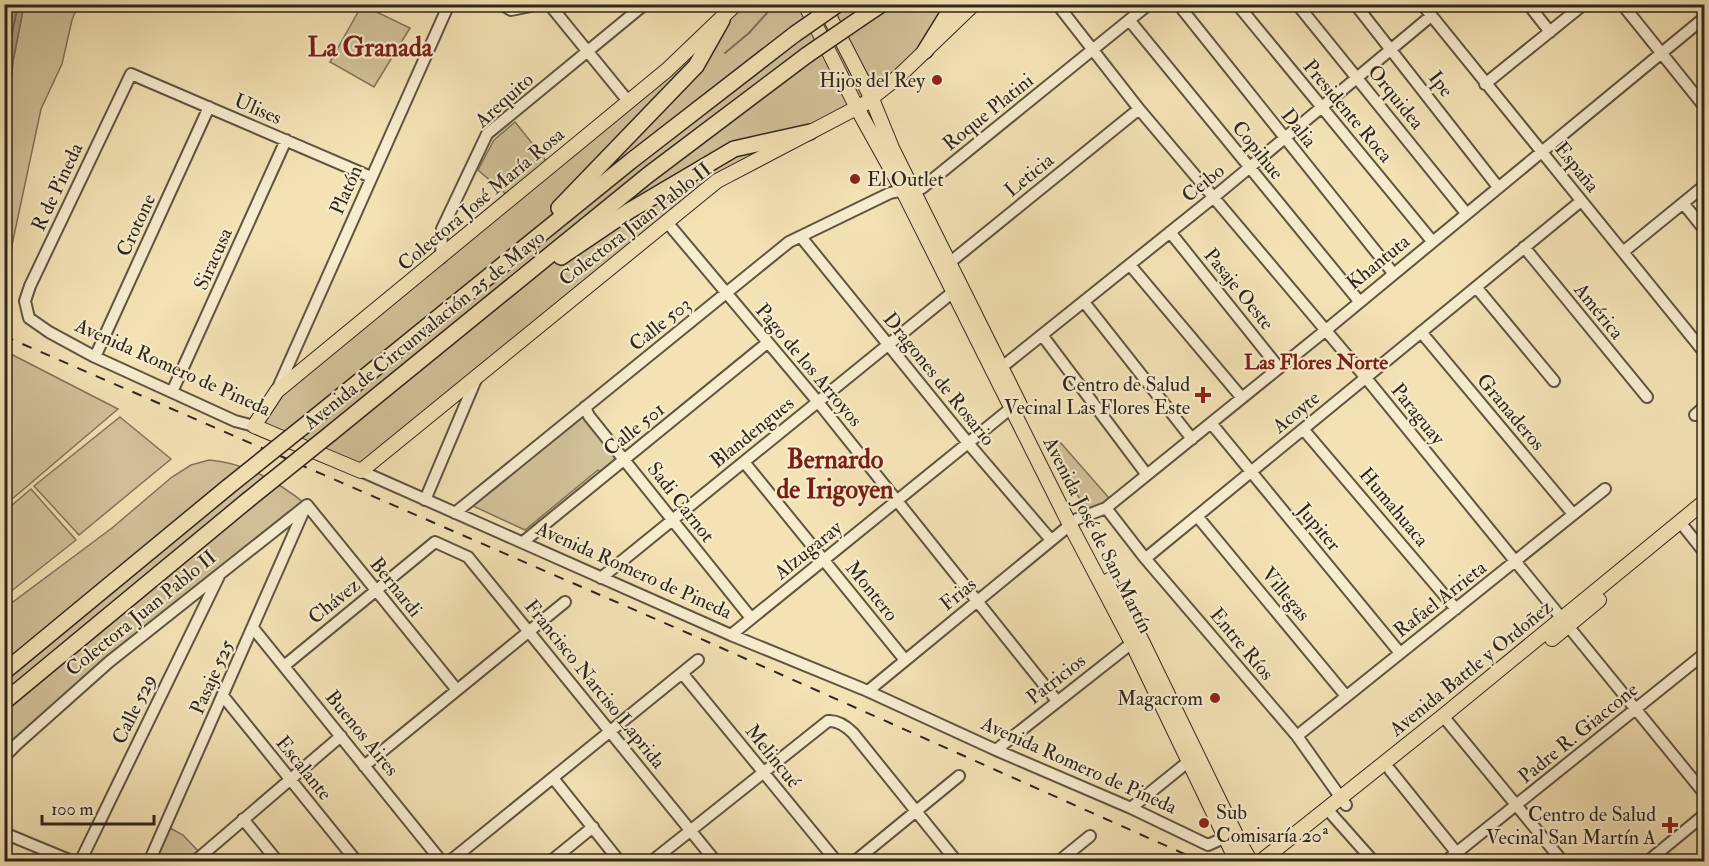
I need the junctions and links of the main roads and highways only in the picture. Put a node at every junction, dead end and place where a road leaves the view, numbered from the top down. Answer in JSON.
{"nodes":[{"id":1,"x":736,"y":4,"type":"edge"},
{"id":2,"x":805,"y":4,"type":"edge"},
{"id":3,"x":823,"y":4,"type":"edge"},
{"id":4,"x":838,"y":4,"type":"edge"},
{"id":5,"x":882,"y":4,"type":"edge"},
{"id":6,"x":954,"y":4,"type":"edge"},
{"id":7,"x":974,"y":4,"type":"edge"},
{"id":8,"x":722,"y":20,"type":"junction"},
{"id":9,"x":925,"y":51,"type":"junction"},
{"id":10,"x":872,"y":99,"type":"junction"},
{"id":11,"x":857,"y":108,"type":"junction"},
{"id":12,"x":810,"y":132,"type":"junction"},
{"id":13,"x":909,"y":192,"type":"junction"},
{"id":14,"x":507,"y":261,"type":"junction"},
{"id":15,"x":946,"y":266,"type":"junction"},
{"id":16,"x":455,"y":331,"type":"junction"},
{"id":17,"x":998,"y":371,"type":"junction"},
{"id":18,"x":254,"y":426,"type":"joint"},
{"id":19,"x":361,"y":471,"type":"joint"},
{"id":20,"x":1704,"y":502,"type":"edge"},
{"id":21,"x":1704,"y":514,"type":"edge"},
{"id":22,"x":1683,"y":525,"type":"junction"},
{"id":23,"x":4,"y":672,"type":"edge"},
{"id":24,"x":4,"y":702,"type":"edge"},
{"id":25,"x":1446,"y":719,"type":"junction"},
{"id":26,"x":1193,"y":758,"type":"junction"},
{"id":27,"x":1343,"y":802,"type":"junction"},
{"id":28,"x":1330,"y":812,"type":"junction"},
{"id":29,"x":1237,"y":861,"type":"edge"},
{"id":30,"x":1251,"y":861,"type":"edge"},
{"id":31,"x":1260,"y":861,"type":"edge"},
{"id":32,"x":1277,"y":861,"type":"edge"}],
"edges":[{"from":1,"to":8,"type":"main road","name":"Colectora José María Rosa"},
{"from":2,"to":11,"type":"main road","name":"Avenida José de San Martín"},
{"from":3,"to":10,"type":"main road","name":"Avenida José de San Martín"},
{"from":4,"to":14,"type":"highway","name":"Avenida de Circunvalación 25 de Mayo","bridge":true},
{"from":5,"to":16,"type":"highway","name":"Avenida de Circunvalación 25 de Mayo","bridge":true},
{"from":6,"to":9,"type":"highway"},
{"from":7,"to":9,"type":"main road","name":"Colectora Juan Pablo II"},
{"from":8,"to":14,"type":"highway"},
{"from":8,"to":18,"type":"main road","name":"Colectora José María Rosa"},
{"from":9,"to":10,"type":"main road","name":"Colectora Juan Pablo II"},
{"from":10,"to":11,"type":"main road","name":"Colectora Juan Pablo II"},
{"from":10,"to":13,"type":"main road","name":"Avenida José de San Martín"},
{"from":11,"to":12,"type":"main road","name":"Colectora Juan Pablo II"},
{"from":11,"to":13,"type":"main road","name":"Avenida José de San Martín"},
{"from":12,"to":16,"type":"highway"},
{"from":12,"to":19,"type":"main road","name":"Colectora Juan Pablo II"},
{"from":13,"to":15,"type":"main road","name":"Avenida José de San Martín"},
{"from":14,"to":23,"type":"highway","name":"Avenida de Circunvalación 25 de Mayo","bridge":true},
{"from":15,"to":17,"type":"main road","name":"Avenida José de San Martín"},
{"from":15,"to":17,"type":"main road","name":"Avenida José de San Martín"},
{"from":16,"to":24,"type":"highway","name":"Avenida de Circunvalación 25 de Mayo","bridge":true},
{"from":17,"to":26,"type":"main road","name":"Avenida José de San Martín"},
{"from":18,"to":19,"type":"main road","name":"Avenida Romero de Pineda"},
{"from":20,"to":22,"type":"main road","name":"Avenida Battle y Ordoñez"},
{"from":21,"to":22,"type":"main road","name":"Avenida Battle y Ordoñez"},
{"from":22,"to":25,"type":"main road","name":"Avenida Battle y Ordoñez"},
{"from":25,"to":27,"type":"main road","name":"Avenida Battle y Ordoñez"},
{"from":25,"to":27,"type":"main road","name":"Avenida Battle y Ordoñez"},
{"from":26,"to":29,"type":"main road","name":"Avenida José de San Martín"},
{"from":26,"to":30,"type":"main road","name":"Avenida José de San Martín"},
{"from":27,"to":28,"type":"main road","name":"Avenida Battle y Ordoñez"},
{"from":28,"to":31,"type":"main road","name":"Avenida Battle y Ordoñez"},
{"from":28,"to":32,"type":"main road","name":"Avenida Battle y Ordoñez"}]}
